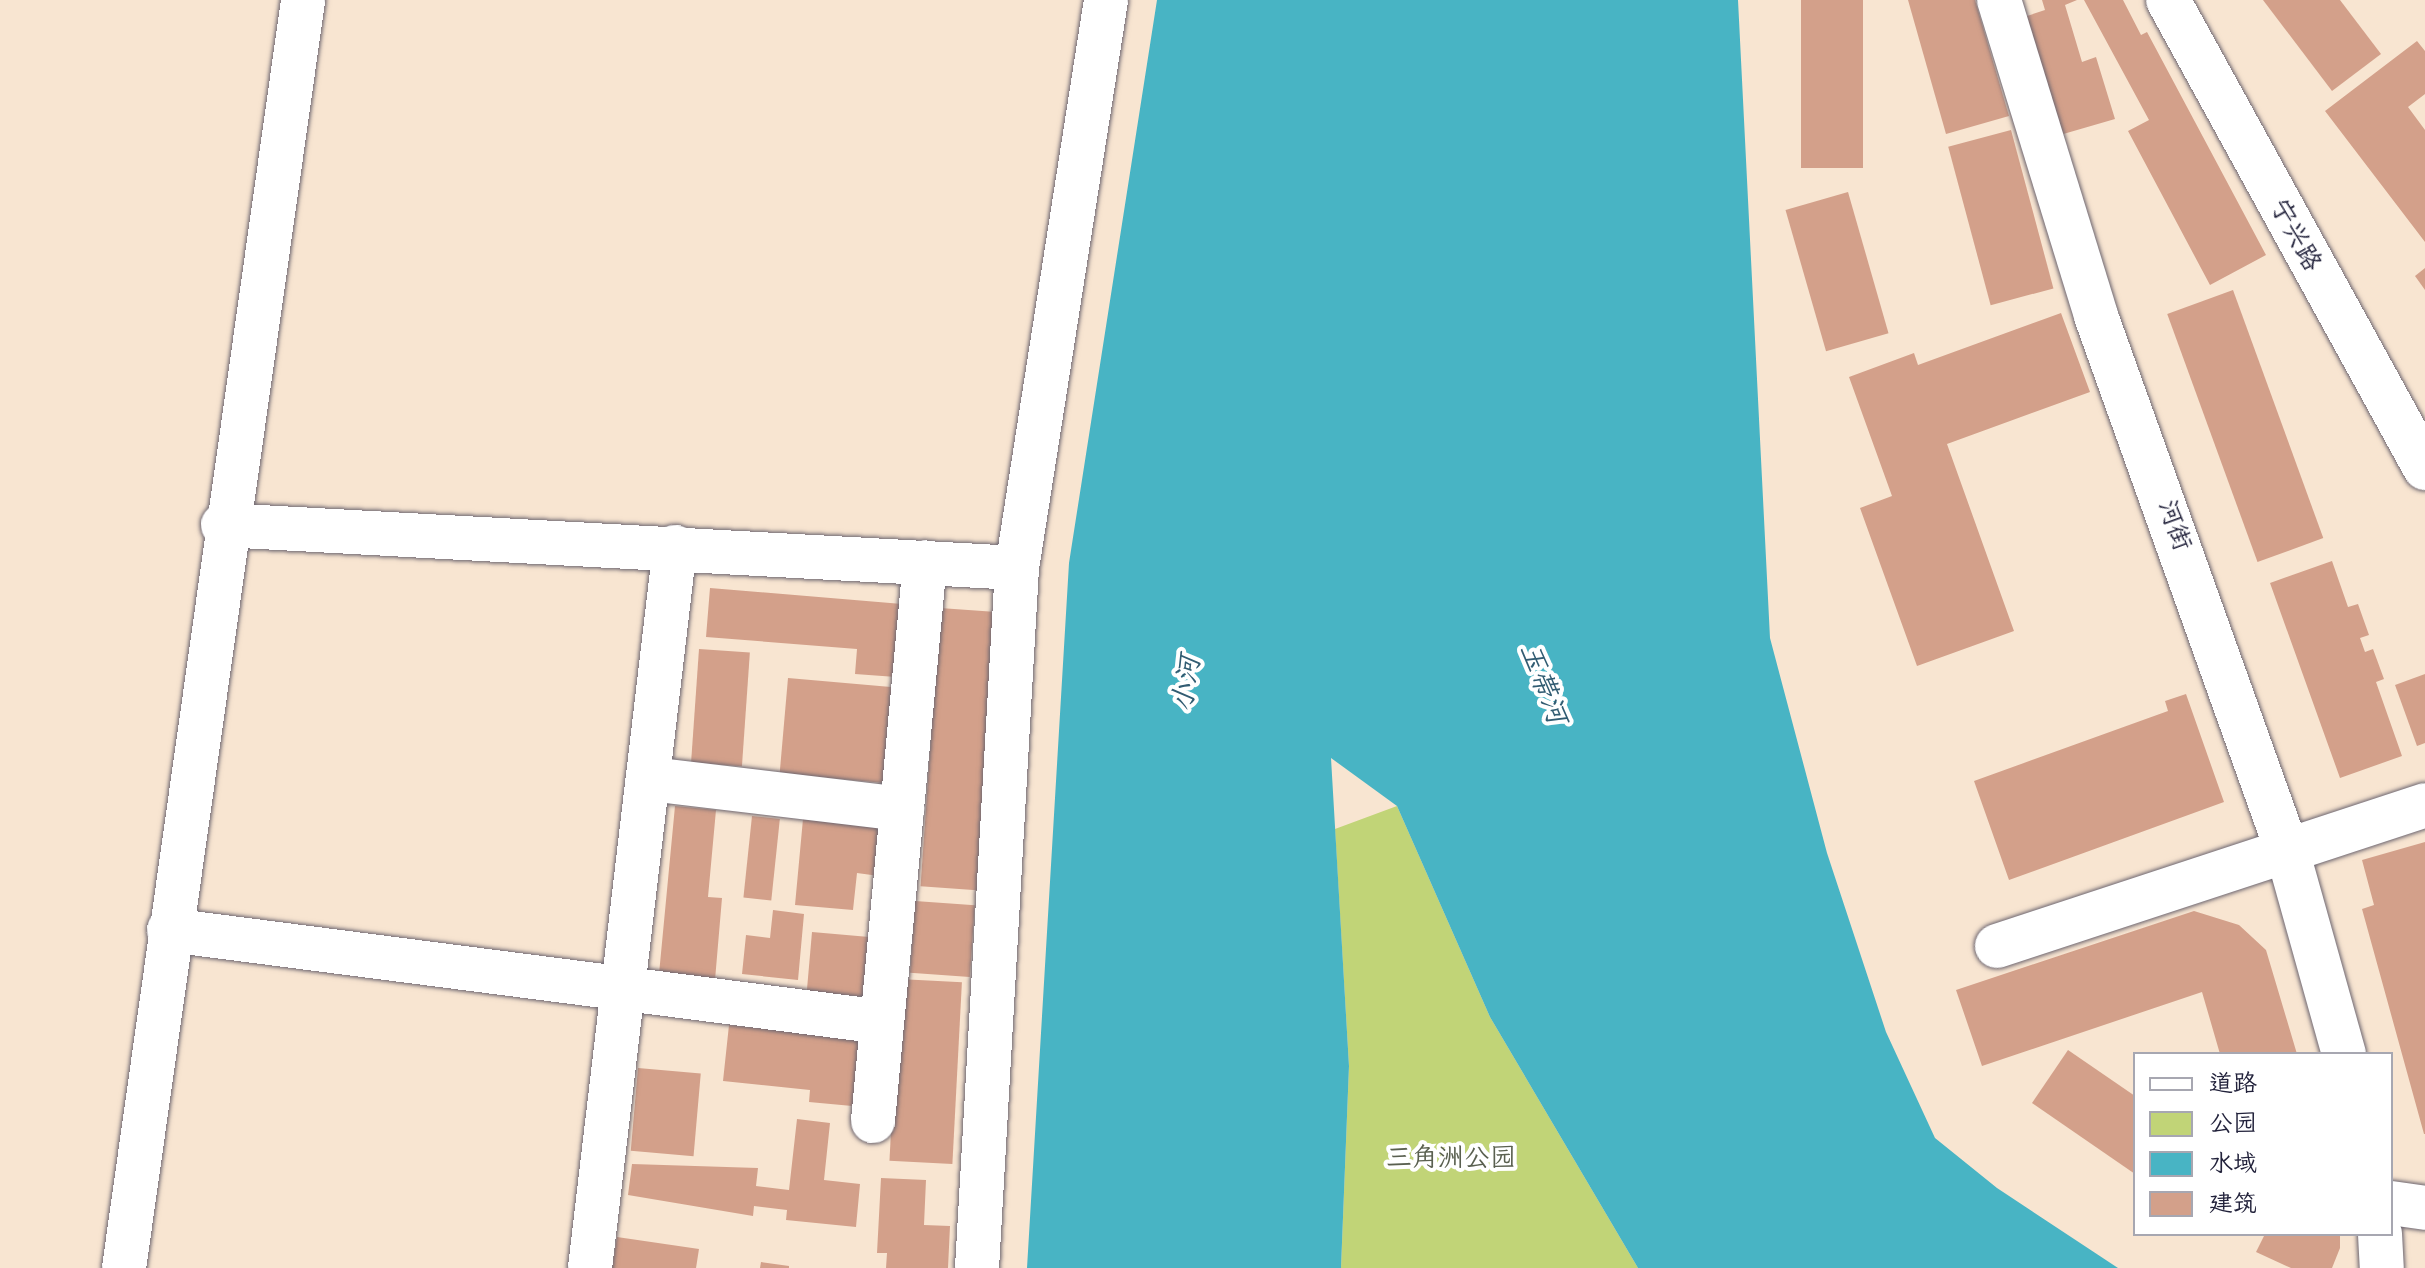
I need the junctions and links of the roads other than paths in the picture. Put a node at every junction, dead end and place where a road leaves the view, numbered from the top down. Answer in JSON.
{"nodes":[{"id":1,"x":303,"y":0,"type":"edge"},
{"id":2,"x":1106,"y":0,"type":"edge"},
{"id":3,"x":1999,"y":0,"type":"edge"},
{"id":4,"x":2168,"y":0,"type":"edge"},
{"id":5,"x":2425,"y":468,"type":"edge"},
{"id":6,"x":223,"y":525,"type":"junction"},
{"id":7,"x":675,"y":547,"type":"junction"},
{"id":8,"x":925,"y":562,"type":"junction"},
{"id":9,"x":1017,"y":568,"type":"junction"},
{"id":10,"x":650,"y":779,"type":"junction"},
{"id":11,"x":2425,"y":805,"type":"edge"},
{"id":12,"x":902,"y":809,"type":"junction"},
{"id":13,"x":2287,"y":850,"type":"junction"},
{"id":14,"x":169,"y":930,"type":"junction"},
{"id":15,"x":1997,"y":946,"type":"dead end"},
{"id":16,"x":626,"y":989,"type":"junction"},
{"id":17,"x":882,"y":1022,"type":"junction"},
{"id":18,"x":2343,"y":1052,"type":"edge"},
{"id":19,"x":873,"y":1121,"type":"dead end"},
{"id":20,"x":2393,"y":1203,"type":"edge"},
{"id":21,"x":2425,"y":1208,"type":"edge"},
{"id":22,"x":2380,"y":1236,"type":"edge"},
{"id":23,"x":124,"y":1268,"type":"edge"},
{"id":24,"x":590,"y":1268,"type":"edge"},
{"id":25,"x":977,"y":1268,"type":"edge"},
{"id":26,"x":2382,"y":1268,"type":"edge"}],
"edges":[{"from":1,"to":6,"type":"street"},
{"from":2,"to":9,"type":"street"},
{"from":3,"to":13,"type":"street","name":"河街"},
{"from":4,"to":5,"type":"street","name":"宁兴路"},
{"from":6,"to":7,"type":"street"},
{"from":6,"to":14,"type":"street"},
{"from":7,"to":8,"type":"street"},
{"from":7,"to":10,"type":"street"},
{"from":8,"to":9,"type":"street"},
{"from":8,"to":12,"type":"street"},
{"from":9,"to":25,"type":"street"},
{"from":10,"to":12,"type":"street"},
{"from":10,"to":16,"type":"street"},
{"from":11,"to":13,"type":"street"},
{"from":12,"to":17,"type":"street"},
{"from":13,"to":15,"type":"street"},
{"from":13,"to":18,"type":"street","name":"河街"},
{"from":14,"to":16,"type":"street"},
{"from":14,"to":23,"type":"street"},
{"from":16,"to":17,"type":"street"},
{"from":16,"to":24,"type":"street"},
{"from":17,"to":19,"type":"street"},
{"from":20,"to":21,"type":"street"},
{"from":22,"to":26,"type":"street"}]}
